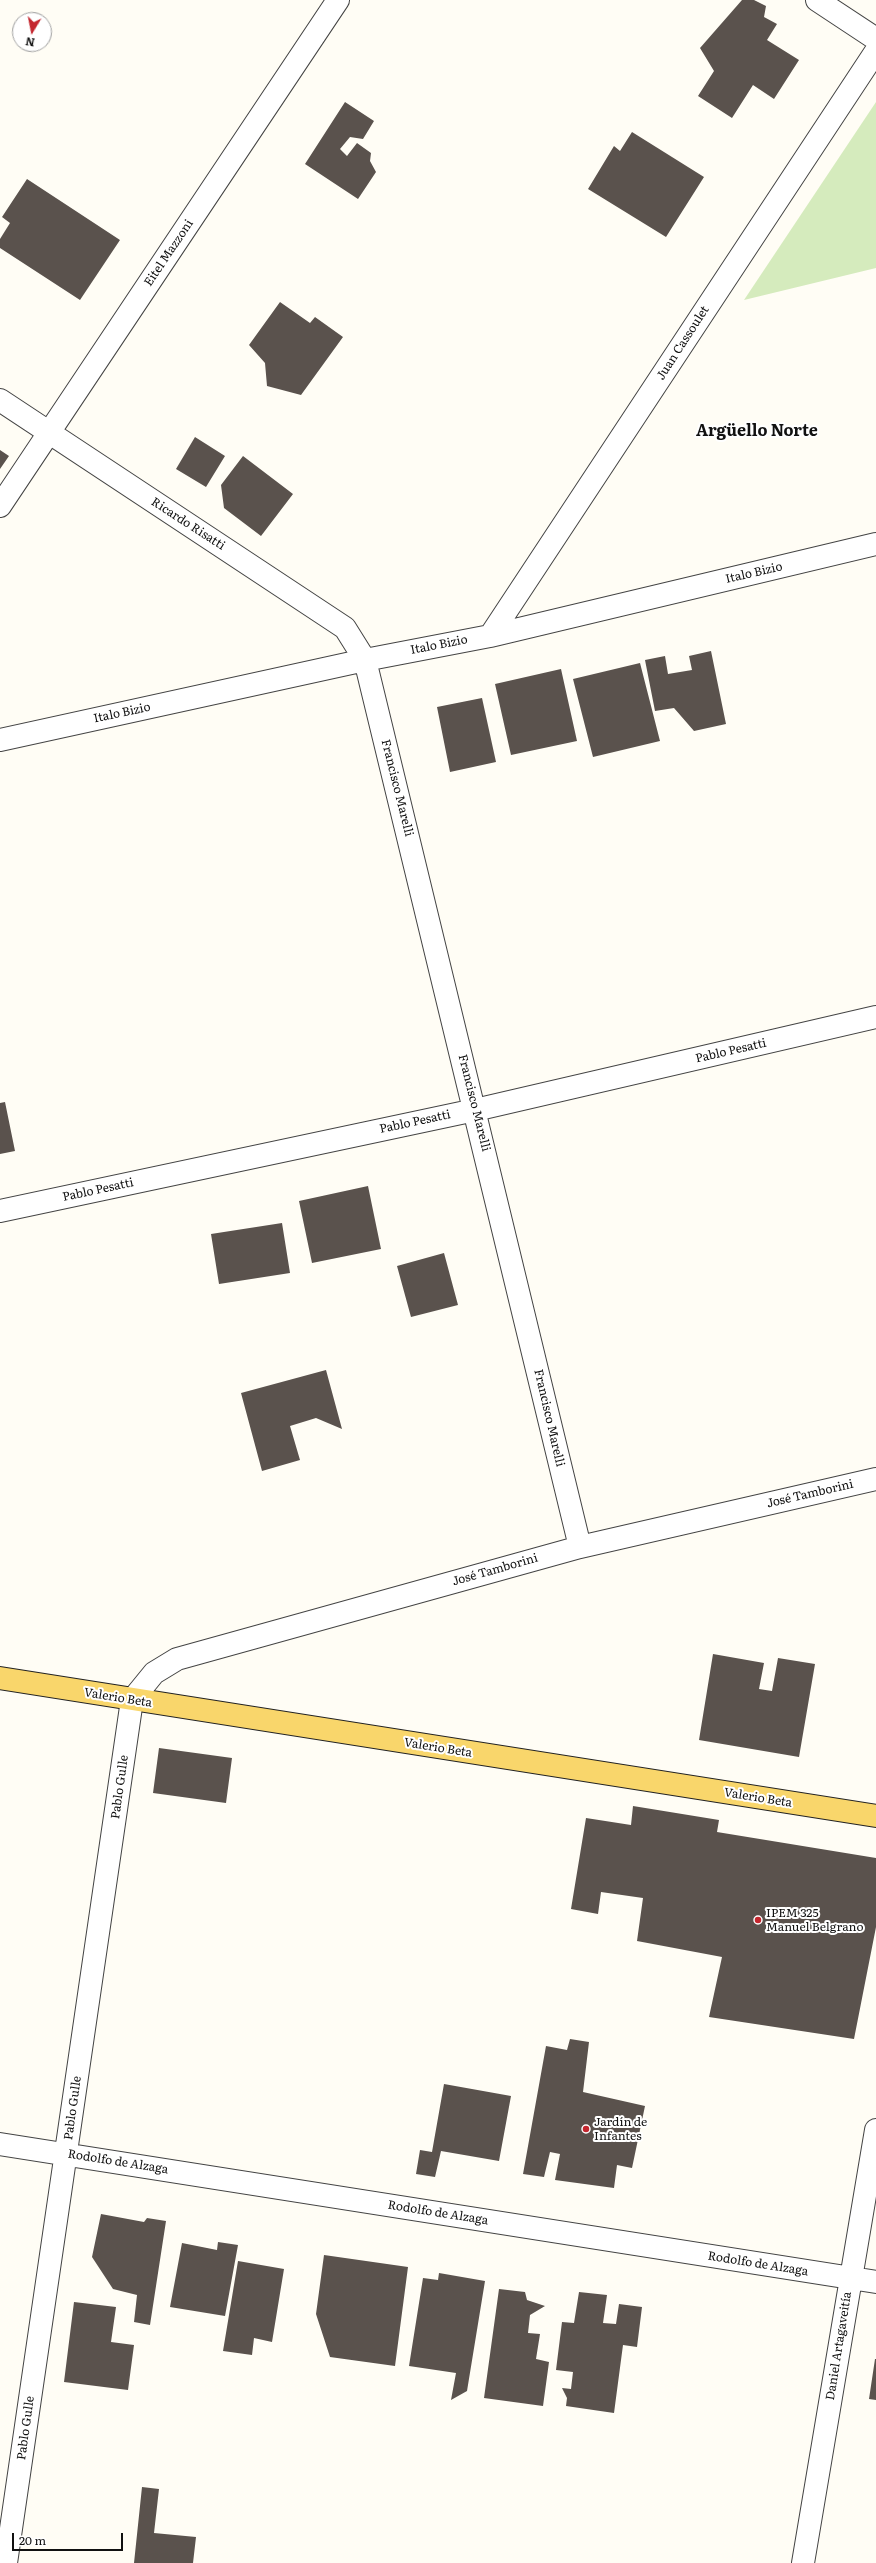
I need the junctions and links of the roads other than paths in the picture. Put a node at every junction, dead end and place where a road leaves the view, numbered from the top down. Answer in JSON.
{"nodes":[{"id":1,"x":338,"y":0,"type":"edge"},
{"id":2,"x":818,"y":0,"type":"edge"},
{"id":3,"x":876,"y":39,"type":"edge"},
{"id":4,"x":876,"y":51,"type":"edge"},
{"id":5,"x":0,"y":400,"type":"edge"},
{"id":6,"x":49,"y":433,"type":"junction"},
{"id":7,"x":0,"y":506,"type":"edge"},
{"id":8,"x":876,"y":544,"type":"edge"},
{"id":9,"x":490,"y":636,"type":"junction"},
{"id":10,"x":366,"y":660,"type":"junction"},
{"id":11,"x":0,"y":740,"type":"edge"},
{"id":12,"x":876,"y":1017,"type":"edge"},
{"id":13,"x":475,"y":1110,"type":"junction"},
{"id":14,"x":0,"y":1211,"type":"edge"},
{"id":15,"x":876,"y":1479,"type":"edge"},
{"id":16,"x":580,"y":1547,"type":"junction"},
{"id":17,"x":0,"y":1678,"type":"edge"},
{"id":18,"x":132,"y":1700,"type":"junction"},
{"id":19,"x":876,"y":1816,"type":"edge"},
{"id":20,"x":876,"y":2130,"type":"edge"},
{"id":21,"x":0,"y":2144,"type":"edge"},
{"id":22,"x":67,"y":2154,"type":"junction"},
{"id":23,"x":850,"y":2278,"type":"junction"},
{"id":24,"x":876,"y":2282,"type":"edge"},
{"id":25,"x":6,"y":2563,"type":"edge"},
{"id":26,"x":803,"y":2563,"type":"edge"}],
"edges":[{"from":1,"to":6,"type":"street","name":"Eitel Mazzoni"},
{"from":2,"to":3,"type":"street"},
{"from":4,"to":9,"type":"street","name":"Juan Cassoulet"},
{"from":5,"to":6,"type":"street","name":"Ricardo Risatti"},
{"from":6,"to":7,"type":"street","name":"Eitel Mazzoni"},
{"from":6,"to":10,"type":"street","name":"Ricardo Risatti"},
{"from":8,"to":9,"type":"street","name":"Italo Bizio"},
{"from":9,"to":10,"type":"street","name":"Italo Bizio"},
{"from":10,"to":11,"type":"street","name":"Italo Bizio"},
{"from":10,"to":13,"type":"street","name":"Francisco Marelli"},
{"from":12,"to":13,"type":"street","name":"Pablo Pesatti"},
{"from":13,"to":14,"type":"street","name":"Pablo Pesatti"},
{"from":13,"to":16,"type":"street","name":"Francisco Marelli"},
{"from":15,"to":16,"type":"street","name":"José Tamborini"},
{"from":16,"to":18,"type":"street","name":"José Tamborini"},
{"from":17,"to":18,"type":"main road","name":"Valerio Beta"},
{"from":18,"to":19,"type":"main road","name":"Valerio Beta"},
{"from":18,"to":22,"type":"street","name":"Pablo Gulle"},
{"from":20,"to":23,"type":"street","name":"Daniel Artagaveitía"},
{"from":21,"to":22,"type":"street","name":"Rodolfo de Alzaga"},
{"from":22,"to":23,"type":"street","name":"Rodolfo de Alzaga"},
{"from":22,"to":25,"type":"street","name":"Pablo Gulle"},
{"from":23,"to":24,"type":"street","name":"Rodolfo de Alzaga"},
{"from":23,"to":26,"type":"street","name":"Daniel Artagaveitía"}]}
